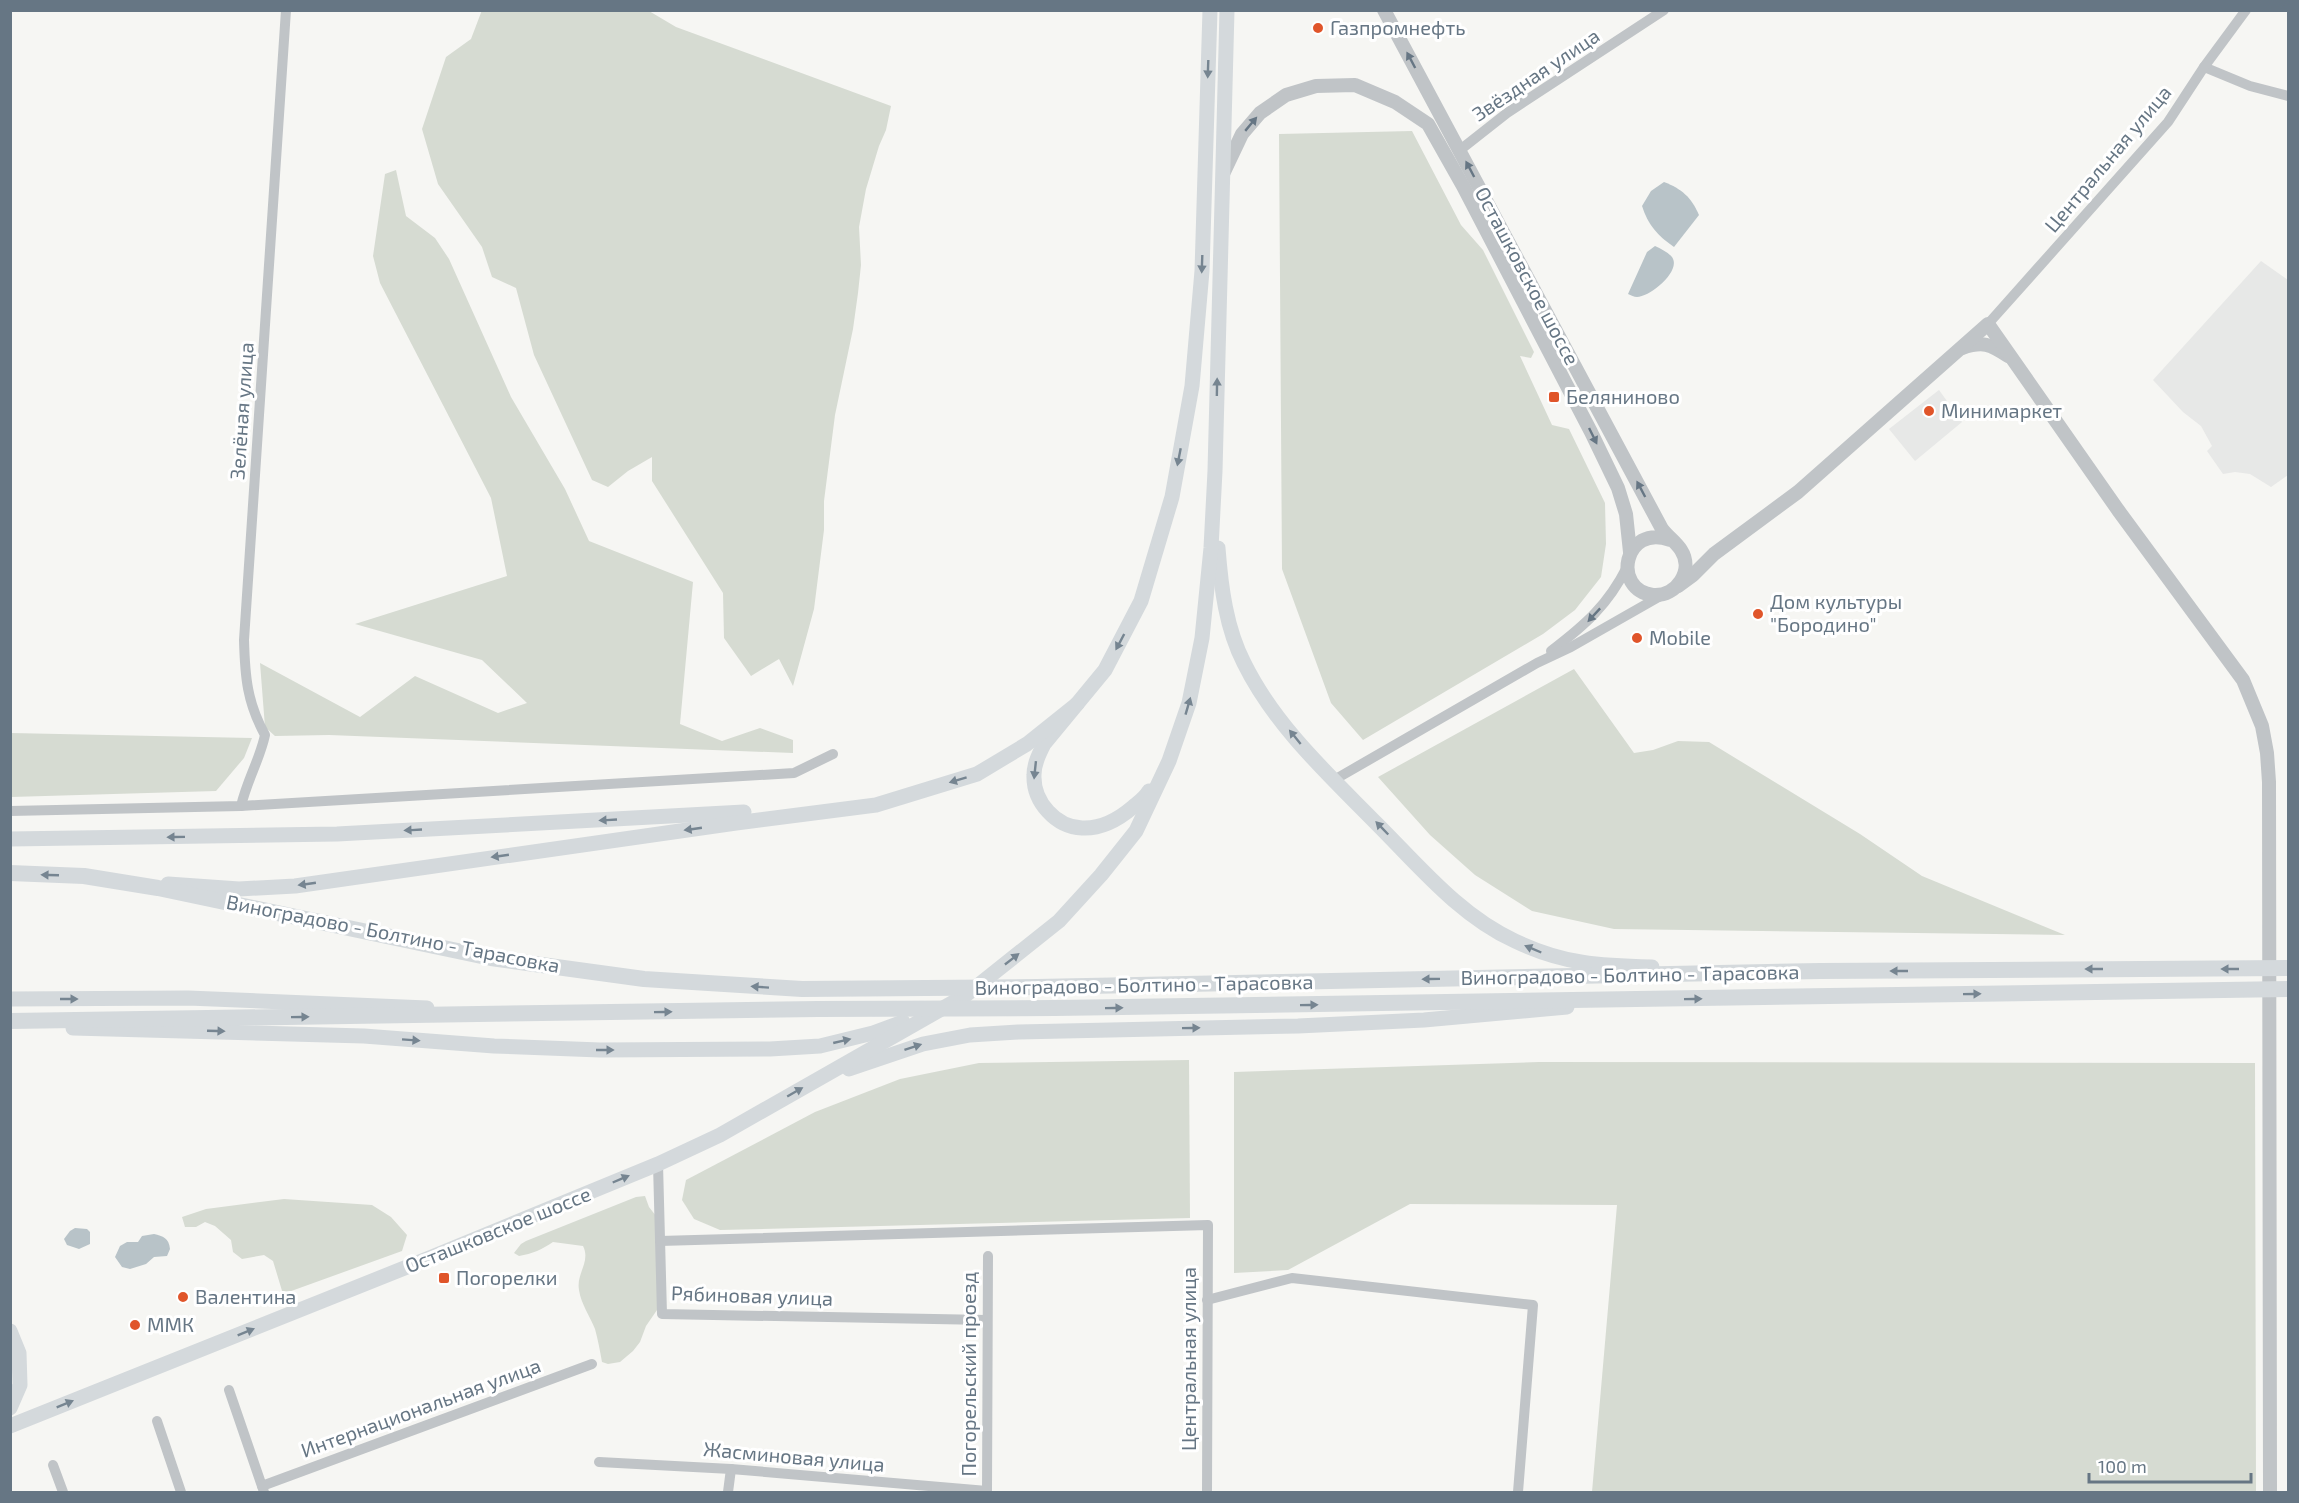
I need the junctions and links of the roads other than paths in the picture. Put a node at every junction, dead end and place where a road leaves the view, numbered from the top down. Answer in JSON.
{"nodes":[{"id":1,"x":286,"y":10,"type":"edge"},
{"id":2,"x":1210,"y":10,"type":"edge"},
{"id":3,"x":1227,"y":10,"type":"edge"},
{"id":4,"x":1384,"y":10,"type":"edge"},
{"id":5,"x":1664,"y":10,"type":"edge"},
{"id":6,"x":2246,"y":10,"type":"edge"},
{"id":7,"x":2204,"y":67,"type":"junction"},
{"id":8,"x":2289,"y":96,"type":"edge"},
{"id":9,"x":1460,"y":150,"type":"junction"},
{"id":10,"x":1223,"y":174,"type":"junction"},
{"id":11,"x":1988,"y":324,"type":"junction"},
{"id":12,"x":1959,"y":349,"type":"junction"},
{"id":13,"x":2012,"y":359,"type":"junction"},
{"id":14,"x":1214,"y":499,"type":"junction"},
{"id":15,"x":1670,"y":540,"type":"junction"},
{"id":16,"x":1681,"y":550,"type":"junction"},
{"id":17,"x":1630,"y":552,"type":"junction"},
{"id":18,"x":1713,"y":554,"type":"junction"},
{"id":19,"x":1627,"y":567,"type":"junction"},
{"id":20,"x":1678,"y":586,"type":"junction"},
{"id":21,"x":1665,"y":594,"type":"junction"},
{"id":22,"x":1537,"y":663,"type":"junction"},
{"id":23,"x":1077,"y":704,"type":"junction"},
{"id":24,"x":833,"y":754,"type":"dead end"},
{"id":25,"x":1169,"y":761,"type":"junction"},
{"id":26,"x":1334,"y":780,"type":"junction"},
{"id":27,"x":876,"y":805,"type":"junction"},
{"id":28,"x":242,"y":806,"type":"junction"},
{"id":29,"x":10,"y":811,"type":"edge"},
{"id":30,"x":10,"y":839,"type":"edge"},
{"id":31,"x":10,"y":873,"type":"edge"},
{"id":32,"x":84,"y":876,"type":"junction"},
{"id":33,"x":2289,"y":968,"type":"edge"},
{"id":34,"x":1820,"y":971,"type":"junction"},
{"id":35,"x":2289,"y":989,"type":"edge"},
{"id":36,"x":10,"y":999,"type":"edge"},
{"id":37,"x":1652,"y":999,"type":"junction"},
{"id":38,"x":950,"y":1004,"type":"junction"},
{"id":39,"x":590,"y":1014,"type":"junction"},
{"id":40,"x":10,"y":1021,"type":"edge"},
{"id":41,"x":10,"y":1026,"type":"edge"},
{"id":42,"x":818,"y":1079,"type":"junction"},
{"id":43,"x":658,"y":1164,"type":"junction"},
{"id":44,"x":660,"y":1241,"type":"junction"},
{"id":45,"x":988,"y":1256,"type":"dead end"},
{"id":46,"x":1207,"y":1300,"type":"junction"},
{"id":47,"x":987,"y":1320,"type":"junction"},
{"id":48,"x":10,"y":1331,"type":"edge"},
{"id":49,"x":592,"y":1365,"type":"dead end"},
{"id":50,"x":229,"y":1390,"type":"dead end"},
{"id":51,"x":10,"y":1408,"type":"edge"},
{"id":52,"x":157,"y":1420,"type":"dead end"},
{"id":53,"x":10,"y":1426,"type":"edge"},
{"id":54,"x":599,"y":1462,"type":"dead end"},
{"id":55,"x":53,"y":1465,"type":"dead end"},
{"id":56,"x":731,"y":1469,"type":"junction"},
{"id":57,"x":263,"y":1489,"type":"edge"},
{"id":58,"x":63,"y":1492,"type":"edge"},
{"id":59,"x":181,"y":1492,"type":"edge"},
{"id":60,"x":728,"y":1492,"type":"edge"},
{"id":61,"x":987,"y":1492,"type":"edge"},
{"id":62,"x":1207,"y":1492,"type":"edge"},
{"id":63,"x":1518,"y":1492,"type":"edge"},
{"id":64,"x":2270,"y":1492,"type":"edge"}],
"edges":[{"from":1,"to":28,"type":"street","name":"Зелёная улица"},
{"from":2,"to":23,"type":"main road","one_way":true},
{"from":3,"to":10,"type":"main road"},
{"from":9,"to":4,"type":"street","name":"Осташковское шоссе","one_way":true},
{"from":5,"to":9,"type":"street","name":"Звёздная улица"},
{"from":6,"to":7,"type":"street","name":"Центральная улица"},
{"from":7,"to":8,"type":"street"},
{"from":7,"to":11,"type":"street","name":"Центральная улица"},
{"from":15,"to":9,"type":"street","name":"Осташковское шоссе","one_way":true},
{"from":14,"to":10,"type":"main road","one_way":true},
{"from":10,"to":17,"type":"street","name":"Осташковское шоссе","one_way":true},
{"from":11,"to":12,"type":"street","name":"Осташковское шоссе"},
{"from":11,"to":13,"type":"street"},
{"from":12,"to":13,"type":"street"},
{"from":12,"to":18,"type":"street","name":"Осташковское шоссе"},
{"from":13,"to":64,"type":"street"},
{"from":25,"to":14,"type":"main road","one_way":true},
{"from":26,"to":14,"type":"main road","one_way":true},
{"from":15,"to":16,"type":"street","name":"Осташковское шоссе"},
{"from":15,"to":17,"type":"street"},
{"from":16,"to":18,"type":"street"},
{"from":16,"to":20,"type":"street"},
{"from":17,"to":19,"type":"street","name":"Осташковское шоссе"},
{"from":18,"to":20,"type":"street","name":"Осташковское шоссе"},
{"from":19,"to":21,"type":"street"},
{"from":19,"to":22,"type":"street","name":"Осташковское шоссе","one_way":true},
{"from":20,"to":21,"type":"street","name":"Осташковское шоссе"},
{"from":21,"to":22,"type":"street","name":"Осташковское шоссе"},
{"from":22,"to":26,"type":"street","name":"Осташковское шоссе"},
{"from":23,"to":25,"type":"main road","one_way":true},
{"from":23,"to":27,"type":"main road","one_way":true},
{"from":24,"to":28,"type":"street"},
{"from":38,"to":25,"type":"main road","name":"Осташковское шоссе","one_way":true},
{"from":34,"to":26,"type":"main road","one_way":true},
{"from":27,"to":30,"type":"main road","one_way":true},
{"from":27,"to":32,"type":"main road","one_way":true},
{"from":28,"to":29,"type":"street"},
{"from":32,"to":31,"type":"main road","name":"Виноградово - Болтино - Тарасовка","one_way":true},
{"from":34,"to":32,"type":"main road","name":"Виноградово - Болтино - Тарасовка","one_way":true},
{"from":33,"to":34,"type":"main road","name":"Виноградово - Болтино - Тарасовка","one_way":true},
{"from":37,"to":35,"type":"main road","name":"Виноградово - Болтино - Тарасовка","one_way":true},
{"from":36,"to":39,"type":"main road","one_way":true},
{"from":39,"to":37,"type":"main road","name":"Виноградово - Болтино - Тарасовка","one_way":true},
{"from":42,"to":37,"type":"main road","one_way":true},
{"from":41,"to":38,"type":"main road","one_way":true},
{"from":38,"to":42,"type":"main road","name":"Осташковское шоссе"},
{"from":40,"to":39,"type":"main road","name":"Виноградово - Болтино - Тарасовка","one_way":true},
{"from":43,"to":42,"type":"main road","name":"Осташковское шоссе","one_way":true},
{"from":43,"to":44,"type":"street","name":"Рябиновая улица"},
{"from":53,"to":43,"type":"main road","name":"Осташковское шоссе","one_way":true},
{"from":44,"to":46,"type":"street","name":"Центральная улица"},
{"from":44,"to":47,"type":"street","name":"Рябиновая улица"},
{"from":45,"to":47,"type":"street","name":"Погорельский проезд"},
{"from":46,"to":62,"type":"street","name":"Центральная улица"},
{"from":46,"to":63,"type":"street"},
{"from":47,"to":61,"type":"street","name":"Погорельский проезд"},
{"from":48,"to":51,"type":"main road"},
{"from":49,"to":57,"type":"street","name":"Интернациональная улица"},
{"from":50,"to":57,"type":"street"},
{"from":52,"to":59,"type":"street"},
{"from":54,"to":56,"type":"street","name":"Жасминовая улица"},
{"from":55,"to":58,"type":"street"},
{"from":56,"to":60,"type":"street"},
{"from":56,"to":61,"type":"street","name":"Жасминовая улица"}]}
